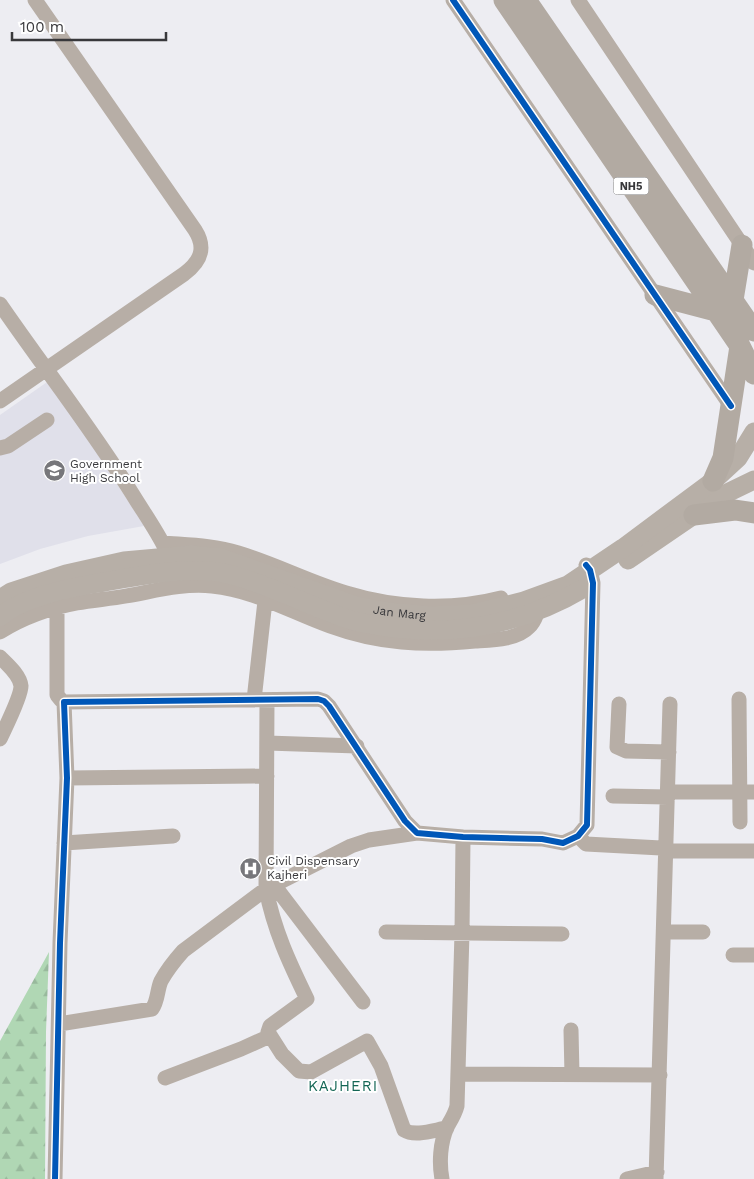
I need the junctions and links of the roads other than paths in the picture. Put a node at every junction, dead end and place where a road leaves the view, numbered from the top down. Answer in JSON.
{"nodes":[{"id":1,"x":35,"y":0,"type":"edge"},
{"id":2,"x":453,"y":0,"type":"edge"},
{"id":3,"x":504,"y":0,"type":"edge"},
{"id":4,"x":526,"y":0,"type":"edge"},
{"id":5,"x":578,"y":0,"type":"edge"},
{"id":6,"x":742,"y":245,"type":"junction"},
{"id":7,"x":754,"y":263,"type":"edge"},
{"id":8,"x":655,"y":295,"type":"junction"},
{"id":9,"x":0,"y":304,"type":"edge"},
{"id":10,"x":724,"y":306,"type":"junction"},
{"id":11,"x":747,"y":338,"type":"edge"},
{"id":12,"x":45,"y":370,"type":"junction"},
{"id":13,"x":754,"y":374,"type":"edge"},
{"id":14,"x":0,"y":401,"type":"edge"},
{"id":15,"x":731,"y":406,"type":"junction"},
{"id":16,"x":47,"y":420,"type":"dead end"},
{"id":17,"x":754,"y":432,"type":"edge"},
{"id":18,"x":0,"y":448,"type":"edge"},
{"id":19,"x":754,"y":480,"type":"edge"},
{"id":20,"x":708,"y":485,"type":"junction"},
{"id":21,"x":754,"y":513,"type":"edge"},
{"id":22,"x":694,"y":515,"type":"junction"},
{"id":23,"x":166,"y":549,"type":"junction"},
{"id":24,"x":590,"y":573,"type":"junction"},
{"id":25,"x":266,"y":594,"type":"junction"},
{"id":26,"x":0,"y":599,"type":"edge"},
{"id":27,"x":58,"y":608,"type":"junction"},
{"id":28,"x":0,"y":617,"type":"edge"},
{"id":29,"x":0,"y":632,"type":"edge"},
{"id":30,"x":0,"y":657,"type":"edge"},
{"id":31,"x":739,"y":699,"type":"dead end"},
{"id":32,"x":261,"y":700,"type":"junction"},
{"id":33,"x":64,"y":702,"type":"junction"},
{"id":34,"x":618,"y":704,"type":"dead end"},
{"id":35,"x":670,"y":704,"type":"dead end"},
{"id":36,"x":0,"y":739,"type":"edge"},
{"id":37,"x":267,"y":743,"type":"junction"},
{"id":38,"x":357,"y":746,"type":"junction"},
{"id":39,"x":670,"y":752,"type":"junction"},
{"id":40,"x":267,"y":776,"type":"junction"},
{"id":41,"x":66,"y":778,"type":"junction"},
{"id":42,"x":747,"y":792,"type":"edge"},
{"id":43,"x":668,"y":794,"type":"junction"},
{"id":44,"x":613,"y":796,"type":"dead end"},
{"id":45,"x":740,"y":822,"type":"dead end"},
{"id":46,"x":417,"y":833,"type":"junction"},
{"id":47,"x":173,"y":836,"type":"dead end"},
{"id":48,"x":578,"y":836,"type":"junction"},
{"id":49,"x":463,"y":838,"type":"junction"},
{"id":50,"x":64,"y":842,"type":"junction"},
{"id":51,"x":666,"y":850,"type":"junction"},
{"id":52,"x":754,"y":851,"type":"edge"},
{"id":53,"x":270,"y":887,"type":"junction"},
{"id":54,"x":386,"y":932,"type":"dead end"},
{"id":55,"x":664,"y":932,"type":"junction"},
{"id":56,"x":703,"y":932,"type":"dead end"},
{"id":57,"x":462,"y":933,"type":"junction"},
{"id":58,"x":562,"y":934,"type":"dead end"},
{"id":59,"x":733,"y":955,"type":"dead end"},
{"id":60,"x":754,"y":955,"type":"edge"},
{"id":61,"x":363,"y":1002,"type":"dead end"},
{"id":62,"x":59,"y":1024,"type":"junction"},
{"id":63,"x":571,"y":1030,"type":"dead end"},
{"id":64,"x":270,"y":1036,"type":"junction"},
{"id":65,"x":458,"y":1074,"type":"junction"},
{"id":66,"x":572,"y":1075,"type":"junction"},
{"id":67,"x":660,"y":1076,"type":"junction"},
{"id":68,"x":165,"y":1078,"type":"dead end"},
{"id":69,"x":447,"y":1128,"type":"junction"},
{"id":70,"x":656,"y":1176,"type":"edge"},
{"id":71,"x":55,"y":1179,"type":"edge"},
{"id":72,"x":442,"y":1179,"type":"edge"},
{"id":73,"x":627,"y":1179,"type":"edge"}],
"edges":[{"from":1,"to":12,"type":"street"},
{"from":2,"to":8,"type":"street"},
{"from":3,"to":10,"type":"highway","name":"NH5","number":"NH5"},
{"from":4,"to":10,"type":"highway","name":"NH5","number":"NH5"},
{"from":5,"to":6,"type":"street"},
{"from":6,"to":7,"type":"street"},
{"from":6,"to":10,"type":"highway"},
{"from":8,"to":10,"type":"highway"},
{"from":8,"to":15,"type":"street"},
{"from":9,"to":12,"type":"street"},
{"from":10,"to":11,"type":"highway","name":"NH5","number":"NH5"},
{"from":11,"to":13,"type":"highway","name":"NH5","number":"NH5"},
{"from":11,"to":15,"type":"highway"},
{"from":12,"to":14,"type":"street"},
{"from":12,"to":23,"type":"street"},
{"from":15,"to":20,"type":"highway"},
{"from":16,"to":18,"type":"street"},
{"from":17,"to":20,"type":"main road","name":"Jan Marg"},
{"from":19,"to":22,"type":"main road","name":"Jan Marg"},
{"from":20,"to":24,"type":"main road","name":"Jan Marg"},
{"from":21,"to":22,"type":"highway"},
{"from":22,"to":24,"type":"main road","name":"Jan Marg"},
{"from":23,"to":24,"type":"main road","name":"Jan Marg"},
{"from":23,"to":26,"type":"main road","name":"Jan Marg"},
{"from":24,"to":25,"type":"main road","name":"Jan Marg"},
{"from":24,"to":48,"type":"street"},
{"from":25,"to":27,"type":"street"},
{"from":25,"to":28,"type":"main road","name":"Jan Marg"},
{"from":25,"to":32,"type":"street"},
{"from":27,"to":29,"type":"street"},
{"from":27,"to":33,"type":"street"},
{"from":30,"to":36,"type":"street"},
{"from":31,"to":42,"type":"street"},
{"from":32,"to":33,"type":"street"},
{"from":32,"to":37,"type":"street"},
{"from":32,"to":38,"type":"street"},
{"from":33,"to":41,"type":"street"},
{"from":34,"to":39,"type":"street"},
{"from":35,"to":39,"type":"street"},
{"from":37,"to":38,"type":"street"},
{"from":37,"to":40,"type":"street"},
{"from":38,"to":46,"type":"street"},
{"from":39,"to":43,"type":"street"},
{"from":40,"to":41,"type":"street"},
{"from":40,"to":53,"type":"street"},
{"from":41,"to":50,"type":"street"},
{"from":42,"to":43,"type":"street"},
{"from":42,"to":45,"type":"street"},
{"from":43,"to":44,"type":"street"},
{"from":43,"to":51,"type":"street"},
{"from":46,"to":49,"type":"street"},
{"from":46,"to":53,"type":"street"},
{"from":47,"to":50,"type":"street"},
{"from":48,"to":49,"type":"street"},
{"from":48,"to":51,"type":"street"},
{"from":49,"to":57,"type":"street"},
{"from":50,"to":62,"type":"street"},
{"from":51,"to":52,"type":"street"},
{"from":51,"to":55,"type":"street"},
{"from":53,"to":61,"type":"street"},
{"from":53,"to":62,"type":"street"},
{"from":53,"to":64,"type":"street"},
{"from":54,"to":57,"type":"street"},
{"from":55,"to":56,"type":"street"},
{"from":55,"to":67,"type":"street"},
{"from":57,"to":58,"type":"street"},
{"from":57,"to":65,"type":"street"},
{"from":59,"to":60,"type":"street"},
{"from":62,"to":71,"type":"street"},
{"from":63,"to":66,"type":"street"},
{"from":64,"to":68,"type":"street"},
{"from":64,"to":69,"type":"street"},
{"from":65,"to":66,"type":"street"},
{"from":65,"to":69,"type":"street"},
{"from":66,"to":67,"type":"street"},
{"from":67,"to":70,"type":"street"},
{"from":69,"to":72,"type":"street"},
{"from":70,"to":73,"type":"street"}]}
